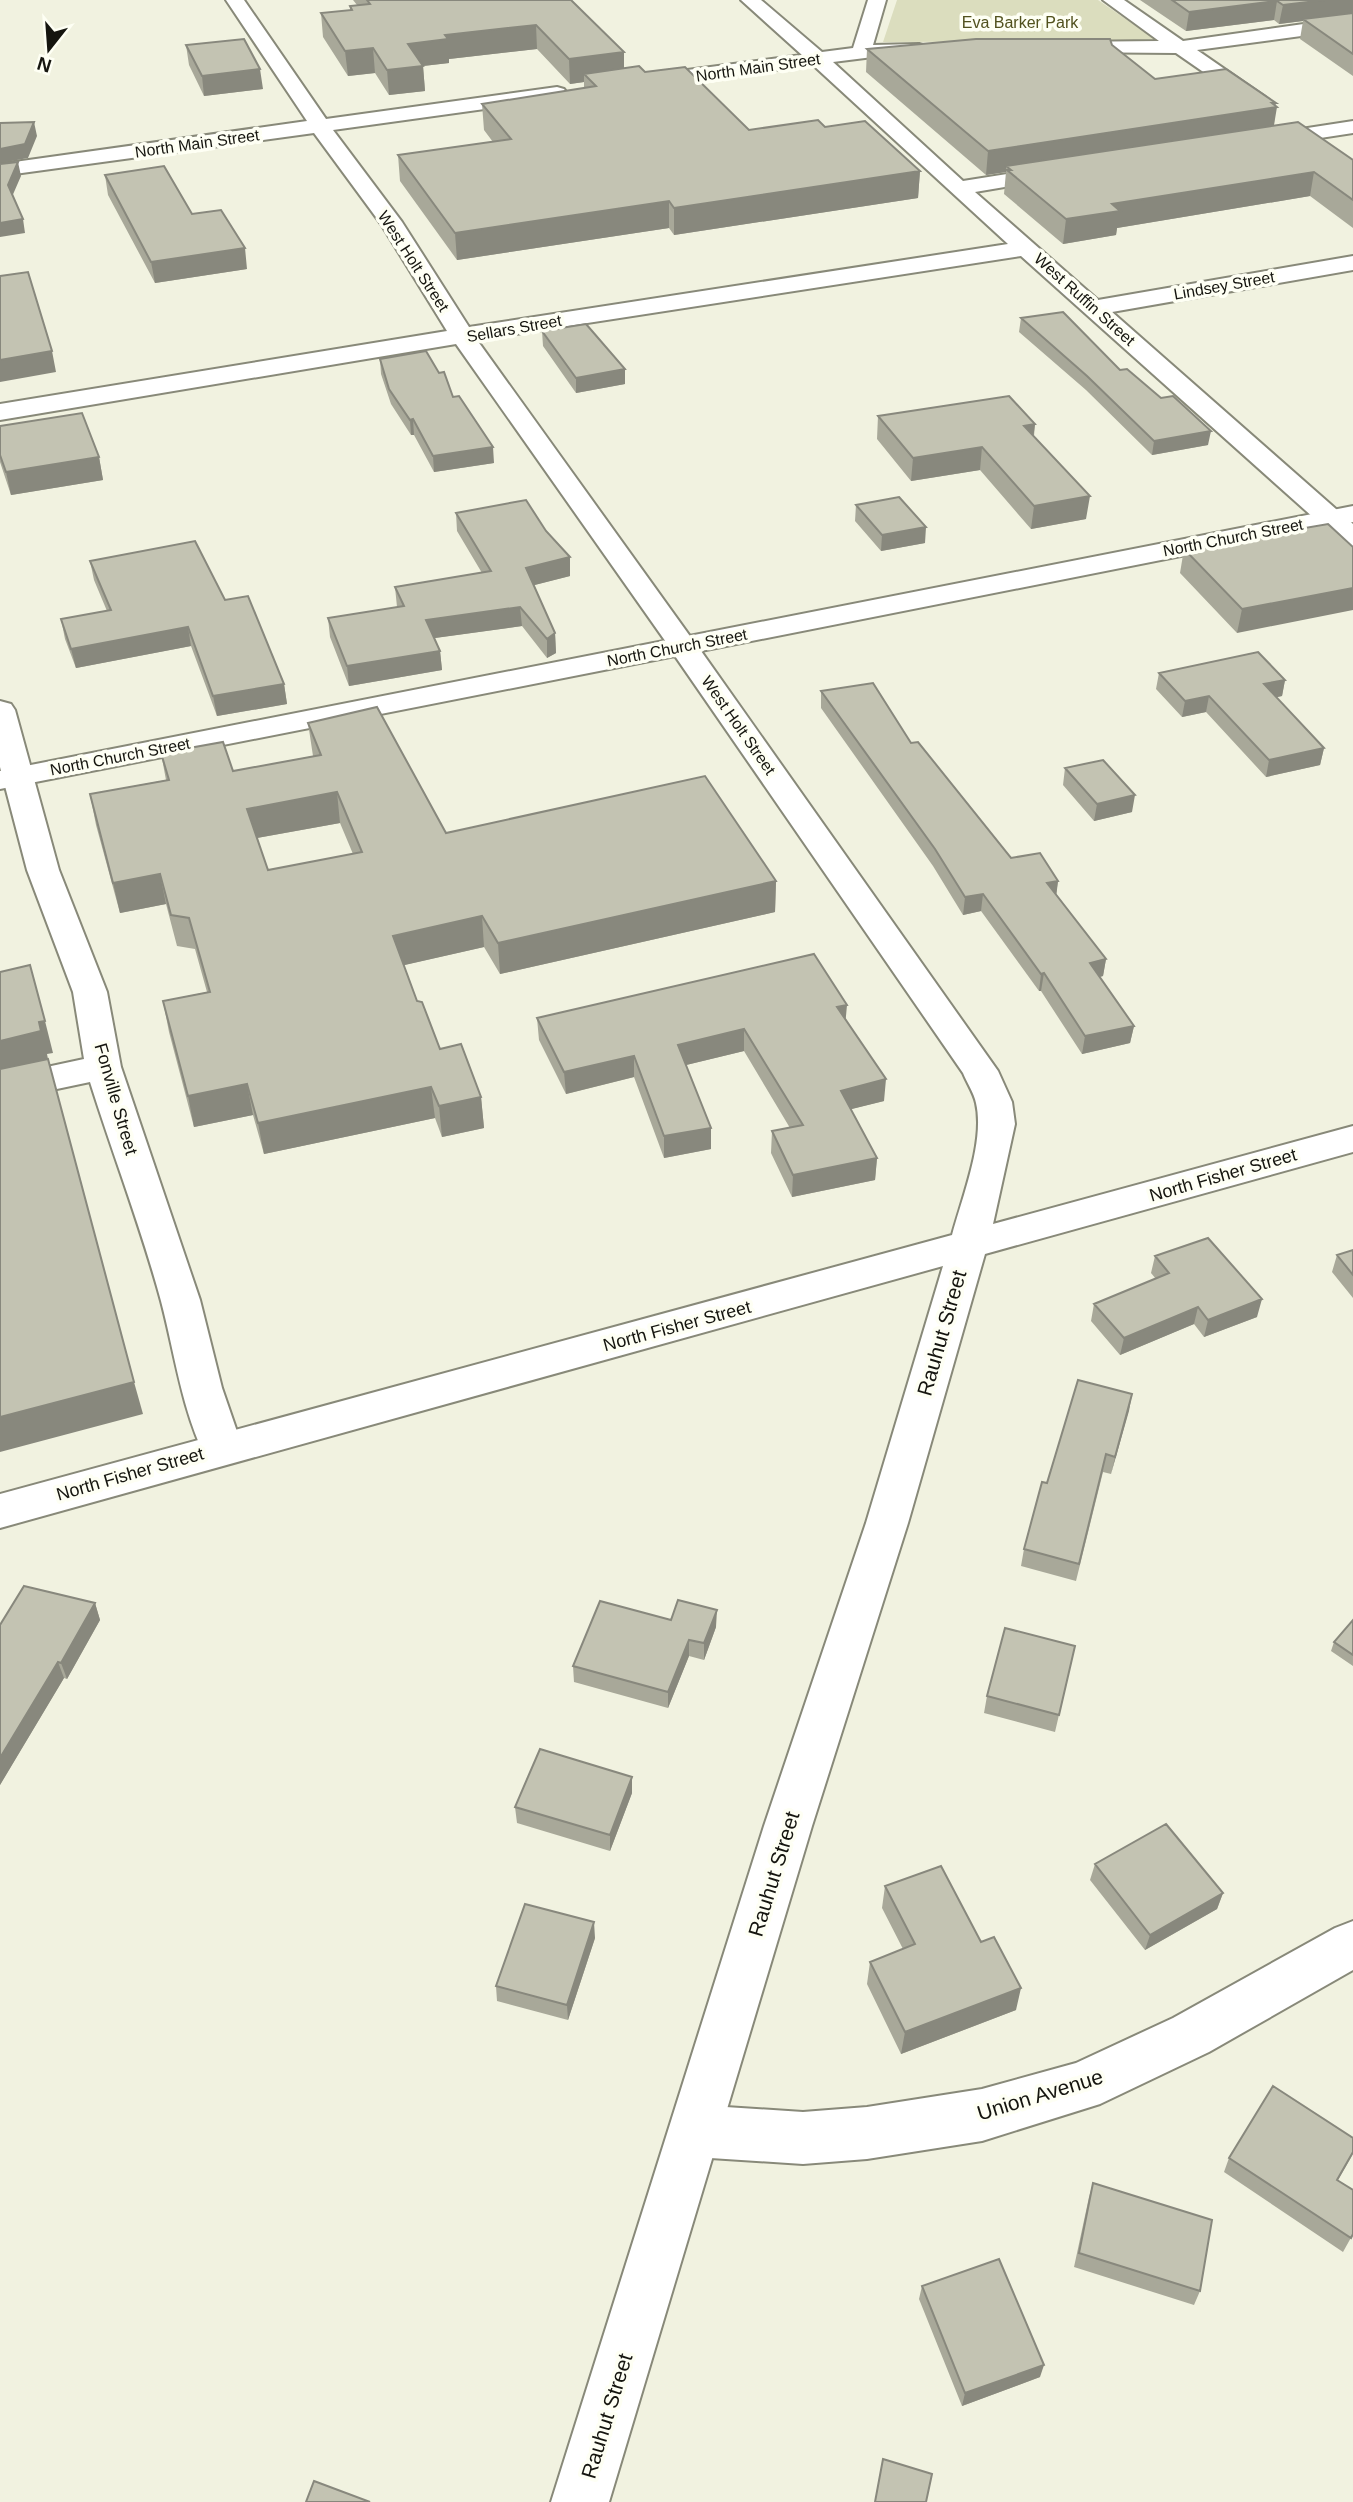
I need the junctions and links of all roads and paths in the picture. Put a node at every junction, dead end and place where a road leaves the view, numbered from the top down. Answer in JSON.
{"nodes":[{"id":1,"x":235,"y":0,"type":"edge"},
{"id":2,"x":750,"y":0,"type":"edge"},
{"id":3,"x":877,"y":0,"type":"edge"},
{"id":4,"x":1112,"y":0,"type":"edge"},
{"id":5,"x":1353,"y":23,"type":"edge"},
{"id":6,"x":1178,"y":47,"type":"junction"},
{"id":7,"x":1043,"y":48,"type":"edge"},
{"id":8,"x":945,"y":49,"type":"edge"},
{"id":9,"x":861,"y":53,"type":"junction"},
{"id":10,"x":818,"y":58,"type":"junction"},
{"id":11,"x":620,"y":85,"type":"edge"},
{"id":12,"x":572,"y":91,"type":"edge"},
{"id":13,"x":321,"y":127,"type":"junction"},
{"id":14,"x":1353,"y":127,"type":"edge"},
{"id":15,"x":1308,"y":134,"type":"junction"},
{"id":16,"x":1240,"y":144,"type":"edge"},
{"id":17,"x":1330,"y":149,"type":"edge"},
{"id":18,"x":1079,"y":169,"type":"edge"},
{"id":19,"x":0,"y":170,"type":"edge"},
{"id":20,"x":958,"y":188,"type":"junction"},
{"id":21,"x":1028,"y":248,"type":"junction"},
{"id":22,"x":1353,"y":263,"type":"edge"},
{"id":23,"x":1094,"y":308,"type":"junction"},
{"id":24,"x":463,"y":337,"type":"junction"},
{"id":25,"x":0,"y":412,"type":"edge"},
{"id":26,"x":1342,"y":516,"type":"edge"},
{"id":27,"x":1353,"y":538,"type":"edge"},
{"id":28,"x":682,"y":646,"type":"junction"},
{"id":29,"x":0,"y":710,"type":"edge"},
{"id":30,"x":9,"y":778,"type":"edge"},
{"id":31,"x":103,"y":1067,"type":"junction"},
{"id":32,"x":0,"y":1089,"type":"edge"},
{"id":33,"x":1353,"y":1139,"type":"edge"},
{"id":34,"x":968,"y":1246,"type":"junction"},
{"id":35,"x":222,"y":1449,"type":"junction"},
{"id":36,"x":0,"y":1511,"type":"edge"},
{"id":37,"x":1353,"y":1944,"type":"edge"},
{"id":38,"x":695,"y":2131,"type":"junction"},
{"id":39,"x":580,"y":2502,"type":"edge"}],
"edges":[{"from":1,"to":13,"type":"street","name":"West Holt Street"},
{"from":2,"to":10,"type":"street","name":"West Ruffin Street"},
{"from":3,"to":9,"type":"street"},
{"from":4,"to":6,"type":"street"},
{"from":5,"to":6,"type":"street"},
{"from":6,"to":7,"type":"street"},
{"from":6,"to":15,"type":"street"},
{"from":8,"to":9,"type":"street","name":"North Main Street"},
{"from":9,"to":10,"type":"street","name":"North Main Street"},
{"from":10,"to":11,"type":"street","name":"North Main Street"},
{"from":10,"to":20,"type":"street","name":"West Ruffin Street"},
{"from":12,"to":13,"type":"street","name":"North Main Street"},
{"from":13,"to":19,"type":"street","name":"North Main Street"},
{"from":13,"to":24,"type":"street","name":"West Holt Street"},
{"from":14,"to":15,"type":"street"},
{"from":15,"to":16,"type":"street"},
{"from":15,"to":17,"type":"street"},
{"from":18,"to":20,"type":"street"},
{"from":20,"to":21,"type":"street","name":"West Ruffin Street"},
{"from":21,"to":23,"type":"street","name":"West Ruffin Street"},
{"from":21,"to":24,"type":"street","name":"Sellars Street"},
{"from":22,"to":23,"type":"street","name":"Lindsey Street"},
{"from":23,"to":26,"type":"street","name":"West Ruffin Street"},
{"from":24,"to":25,"type":"street","name":"Sellars Street"},
{"from":24,"to":28,"type":"street","name":"West Holt Street"},
{"from":26,"to":27,"type":"street","name":"West Ruffin Street"},
{"from":26,"to":28,"type":"street","name":"North Church Street"},
{"from":28,"to":30,"type":"street","name":"North Church Street"},
{"from":28,"to":34,"type":"street","name":"West Holt Street"},
{"from":29,"to":30,"type":"street","name":"Fonville Street"},
{"from":30,"to":31,"type":"street","name":"Fonville Street"},
{"from":31,"to":32,"type":"street"},
{"from":31,"to":35,"type":"street","name":"Fonville Street"},
{"from":33,"to":34,"type":"street","name":"North Fisher Street"},
{"from":34,"to":35,"type":"street","name":"North Fisher Street"},
{"from":34,"to":38,"type":"street","name":"Rauhut Street"},
{"from":35,"to":36,"type":"street","name":"North Fisher Street"},
{"from":37,"to":38,"type":"street","name":"Union Avenue"},
{"from":38,"to":39,"type":"street","name":"Rauhut Street"}]}
